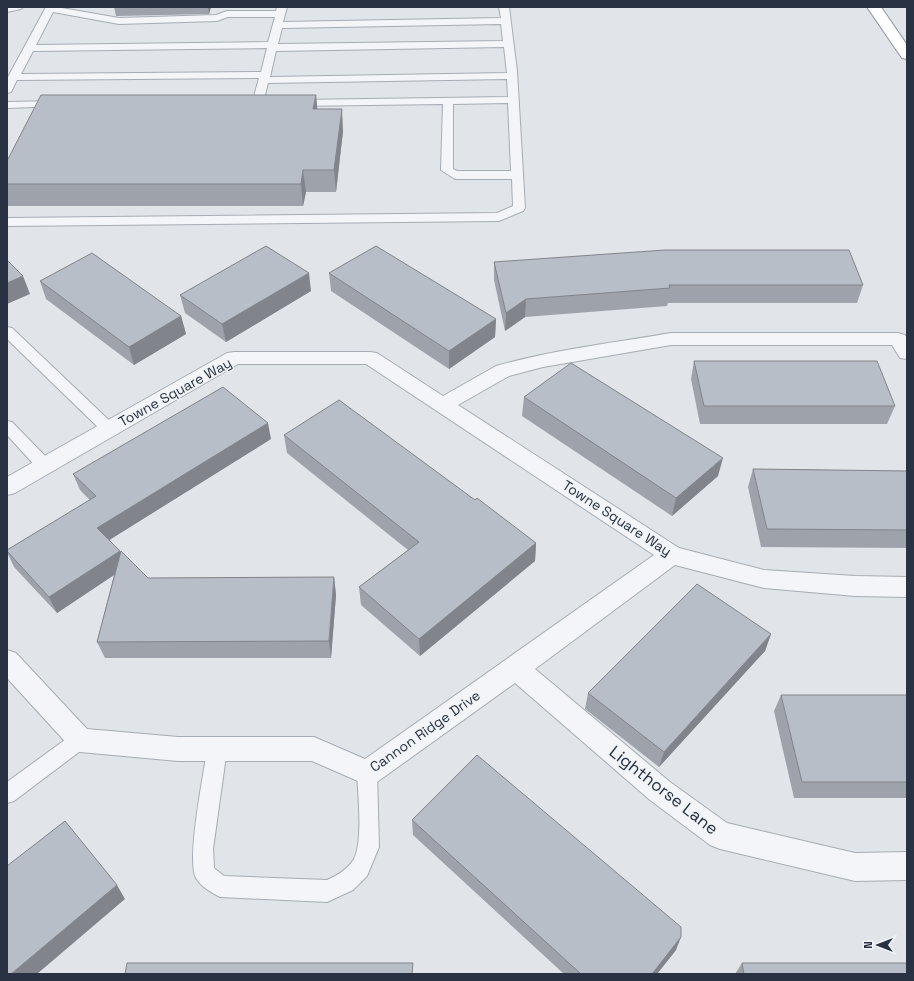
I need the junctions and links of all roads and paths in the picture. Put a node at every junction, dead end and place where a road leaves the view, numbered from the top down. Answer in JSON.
{"nodes":[{"id":1,"x":18,"y":7,"type":"edge"},
{"id":2,"x":504,"y":7,"type":"edge"},
{"id":3,"x":874,"y":7,"type":"edge"},
{"id":4,"x":50,"y":8,"type":"edge"},
{"id":5,"x":7,"y":9,"type":"edge"},
{"id":6,"x":228,"y":10,"type":"edge"},
{"id":7,"x":282,"y":10,"type":"edge"},
{"id":8,"x":506,"y":21,"type":"junction"},
{"id":9,"x":278,"y":26,"type":"junction"},
{"id":10,"x":509,"y":44,"type":"junction"},
{"id":11,"x":273,"y":47,"type":"junction"},
{"id":12,"x":30,"y":48,"type":"junction"},
{"id":13,"x":907,"y":55,"type":"edge"},
{"id":14,"x":512,"y":76,"type":"junction"},
{"id":15,"x":265,"y":77,"type":"junction"},
{"id":16,"x":13,"y":78,"type":"junction"},
{"id":17,"x":7,"y":90,"type":"edge"},
{"id":18,"x":514,"y":100,"type":"junction"},
{"id":19,"x":448,"y":101,"type":"junction"},
{"id":20,"x":234,"y":103,"type":"edge"},
{"id":21,"x":282,"y":103,"type":"edge"},
{"id":22,"x":68,"y":104,"type":"edge"},
{"id":23,"x":9,"y":105,"type":"edge"},
{"id":24,"x":7,"y":117,"type":"edge"},
{"id":25,"x":517,"y":175,"type":"junction"},
{"id":26,"x":7,"y":222,"type":"edge"},
{"id":27,"x":7,"y":331,"type":"edge"},
{"id":28,"x":907,"y":353,"type":"edge"},
{"id":29,"x":442,"y":405,"type":"junction"},
{"id":30,"x":7,"y":426,"type":"edge"},
{"id":31,"x":109,"y":429,"type":"junction"},
{"id":32,"x":44,"y":466,"type":"junction"},
{"id":33,"x":7,"y":487,"type":"edge"},
{"id":34,"x":672,"y":555,"type":"junction"},
{"id":35,"x":907,"y":587,"type":"edge"},
{"id":36,"x":7,"y":661,"type":"edge"},
{"id":37,"x":516,"y":668,"type":"junction"},
{"id":38,"x":80,"y":740,"type":"junction"},
{"id":39,"x":217,"y":749,"type":"junction"},
{"id":40,"x":367,"y":773,"type":"junction"},
{"id":41,"x":7,"y":794,"type":"edge"},
{"id":42,"x":907,"y":866,"type":"edge"}],
"edges":[{"from":1,"to":5,"type":"lane"},
{"from":2,"to":8,"type":"lane"},
{"from":3,"to":13,"type":"highway"},
{"from":4,"to":6,"type":"lane"},
{"from":4,"to":12,"type":"lane"},
{"from":6,"to":7,"type":"lane"},
{"from":7,"to":9,"type":"lane"},
{"from":8,"to":9,"type":"lane"},
{"from":8,"to":10,"type":"lane"},
{"from":9,"to":11,"type":"lane"},
{"from":10,"to":11,"type":"lane"},
{"from":10,"to":14,"type":"lane"},
{"from":11,"to":12,"type":"lane"},
{"from":11,"to":15,"type":"lane"},
{"from":12,"to":16,"type":"lane"},
{"from":14,"to":15,"type":"lane"},
{"from":14,"to":18,"type":"lane"},
{"from":15,"to":16,"type":"lane"},
{"from":15,"to":20,"type":"lane"},
{"from":16,"to":17,"type":"lane"},
{"from":18,"to":19,"type":"lane"},
{"from":18,"to":25,"type":"lane"},
{"from":19,"to":21,"type":"lane"},
{"from":19,"to":25,"type":"lane"},
{"from":22,"to":23,"type":"lane"},
{"from":23,"to":24,"type":"lane"},
{"from":25,"to":26,"type":"lane"},
{"from":27,"to":31,"type":"lane"},
{"from":28,"to":29,"type":"street"},
{"from":29,"to":31,"type":"street","name":"Towne Square Way"},
{"from":29,"to":34,"type":"street","name":"Towne Square Way"},
{"from":30,"to":32,"type":"lane"},
{"from":31,"to":32,"type":"street","name":"Towne Square Way"},
{"from":32,"to":33,"type":"street","name":"Towne Square Way"},
{"from":34,"to":35,"type":"street","name":"Towne Square Way"},
{"from":34,"to":37,"type":"street","name":"Cannon Ridge Drive"},
{"from":36,"to":38,"type":"street"},
{"from":37,"to":40,"type":"street","name":"Cannon Ridge Drive"},
{"from":37,"to":42,"type":"street","name":"Lighthorse Lane"},
{"from":38,"to":39,"type":"street","name":"Cannon Ridge Drive"},
{"from":38,"to":41,"type":"lane"},
{"from":39,"to":40,"type":"street","name":"Cannon Ridge Drive"},
{"from":39,"to":40,"type":"lane"}]}
